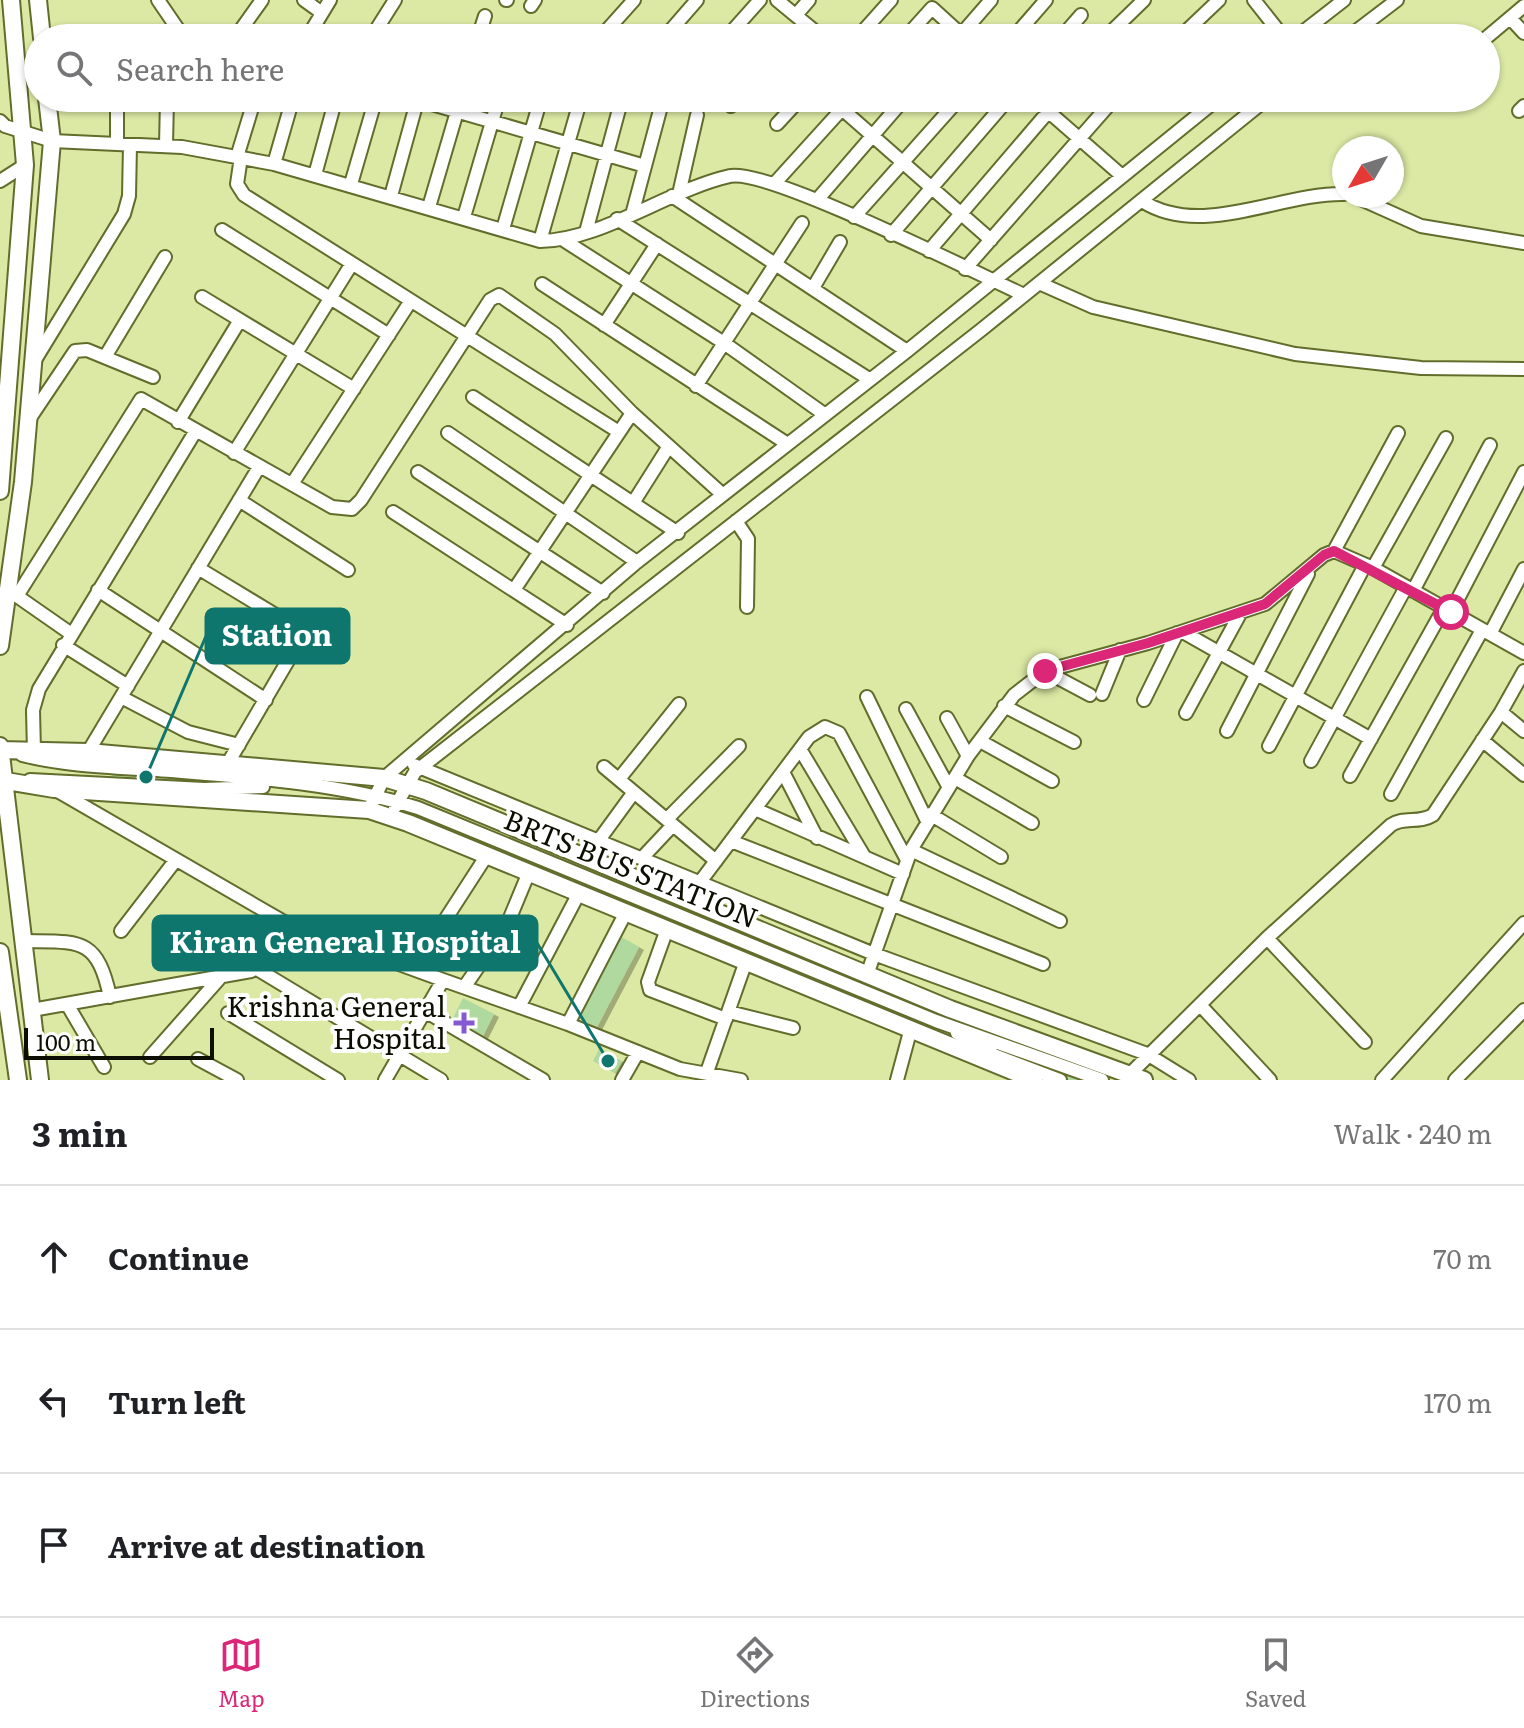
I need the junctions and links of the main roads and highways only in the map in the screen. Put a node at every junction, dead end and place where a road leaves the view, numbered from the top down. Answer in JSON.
{"nodes":[{"id":1,"x":11,"y":0,"type":"edge"},
{"id":2,"x":38,"y":0,"type":"edge"},
{"id":3,"x":41,"y":24,"type":"edge"},
{"id":4,"x":49,"y":112,"type":"edge"},
{"id":5,"x":0,"y":491,"type":"edge"},
{"id":6,"x":0,"y":646,"type":"edge"},
{"id":7,"x":0,"y":749,"type":"edge"},
{"id":8,"x":2,"y":781,"type":"edge"},
{"id":9,"x":0,"y":952,"type":"edge"},
{"id":10,"x":3,"y":996,"type":"edge"},
{"id":11,"x":1137,"y":1077,"type":"edge"},
{"id":12,"x":18,"y":1080,"type":"edge"},
{"id":13,"x":40,"y":1080,"type":"edge"},
{"id":14,"x":1034,"y":1080,"type":"edge"}],
"edges":[{"from":1,"to":5,"type":"main road"},
{"from":2,"to":3,"type":"main road"},
{"from":4,"to":6,"type":"main road"},
{"from":7,"to":8,"type":"main road"},
{"from":7,"to":11,"type":"main road"},
{"from":8,"to":13,"type":"main road"},
{"from":8,"to":14,"type":"main road"},
{"from":9,"to":10,"type":"main road"},
{"from":10,"to":12,"type":"main road"}]}
